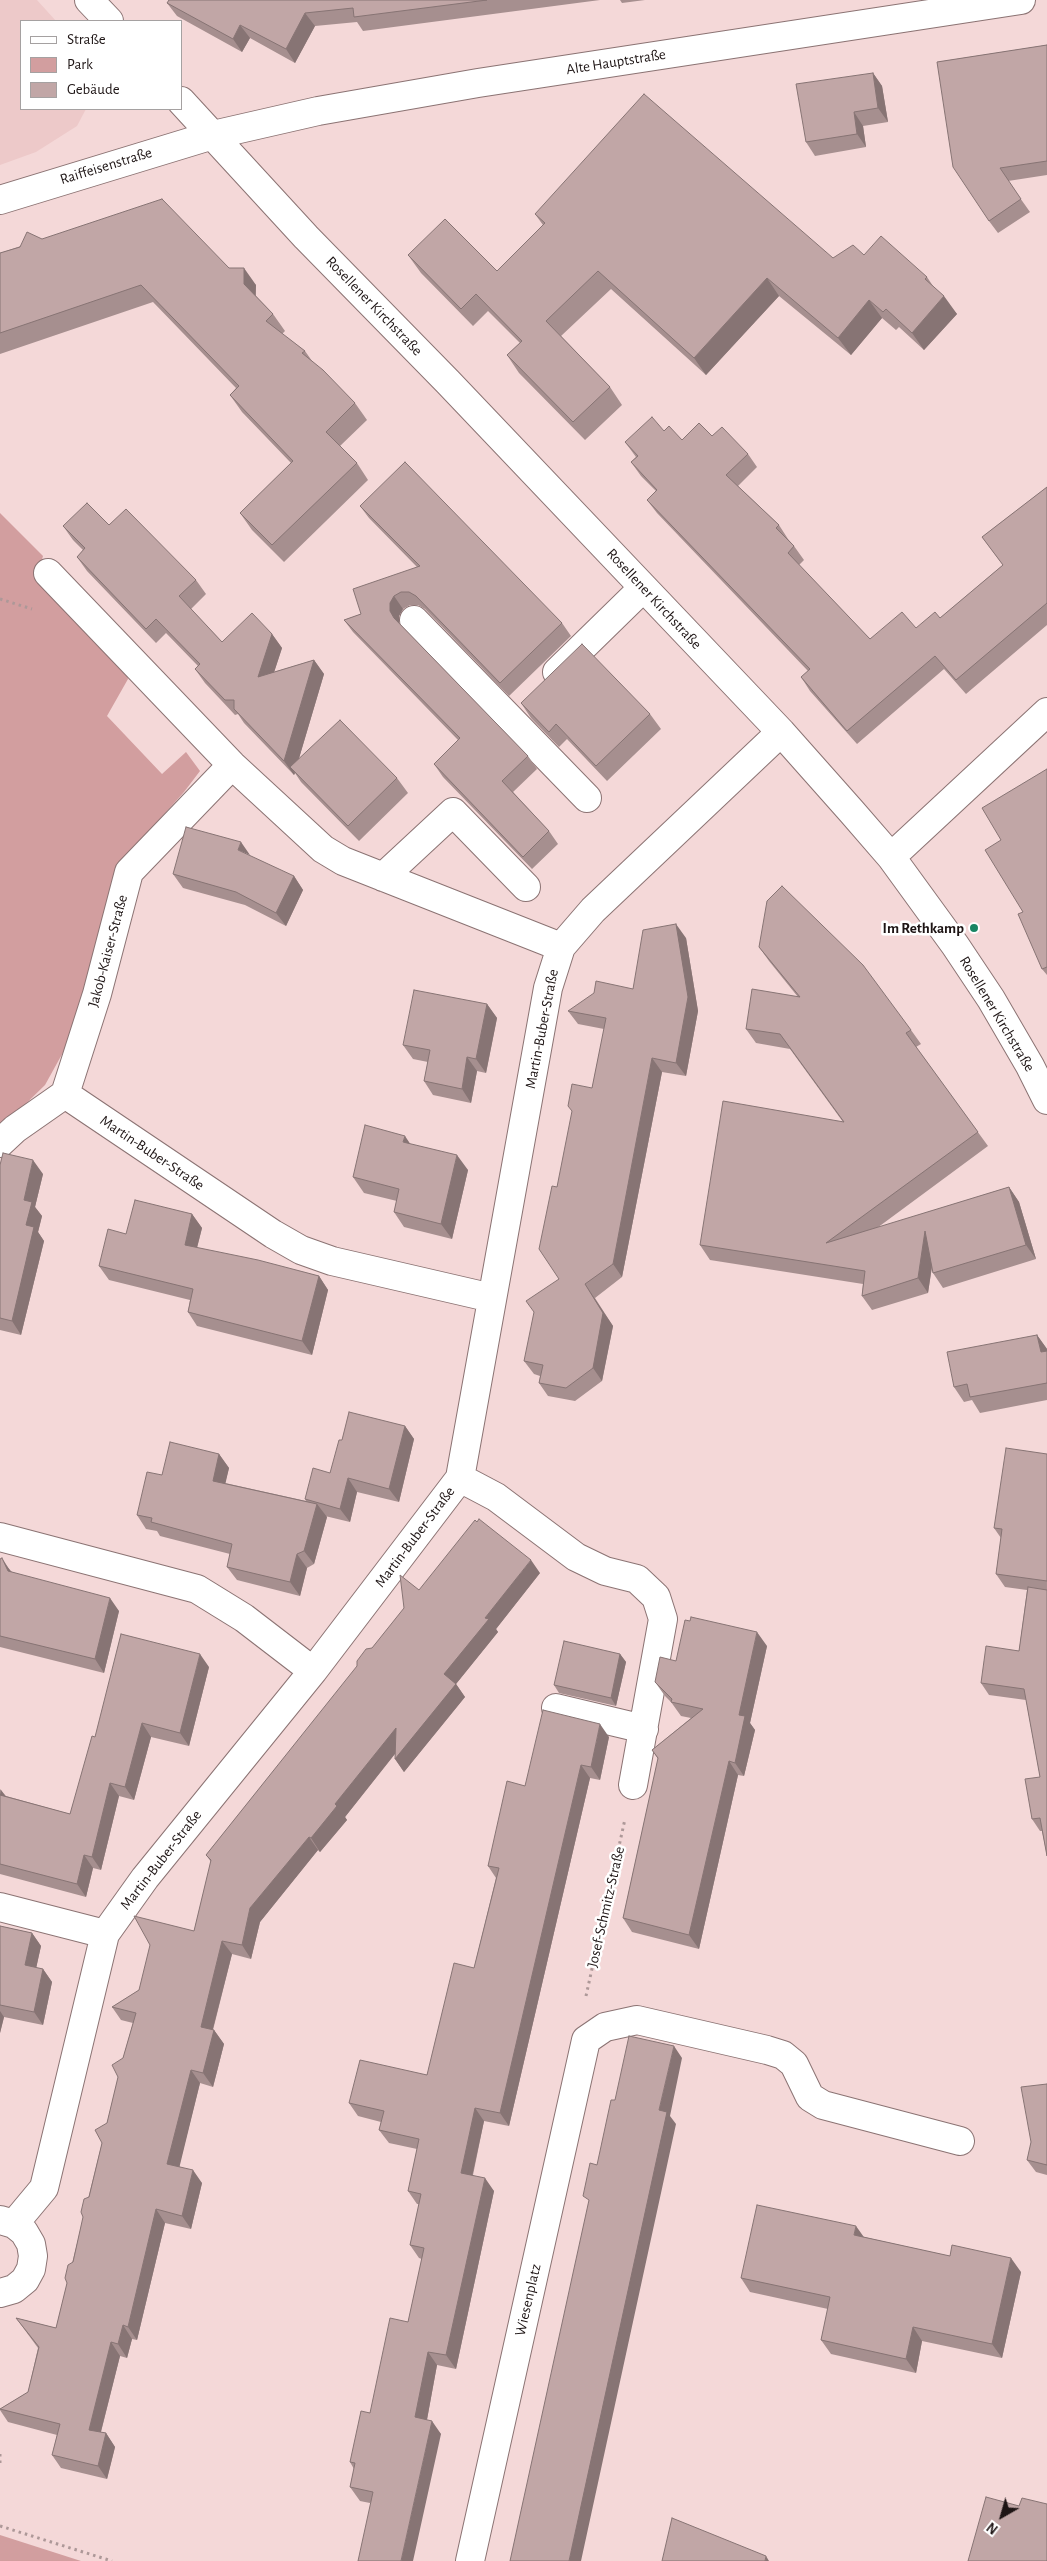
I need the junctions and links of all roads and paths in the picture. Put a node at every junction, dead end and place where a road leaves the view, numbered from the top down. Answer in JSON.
{"nodes":[{"id":1,"x":89,"y":0,"type":"edge"},
{"id":2,"x":1021,"y":0,"type":"edge"},
{"id":3,"x":108,"y":20,"type":"edge"},
{"id":4,"x":182,"y":101,"type":"edge"},
{"id":5,"x":213,"y":135,"type":"junction"},
{"id":6,"x":0,"y":200,"type":"edge"},
{"id":7,"x":48,"y":573,"type":"dead end"},
{"id":8,"x":643,"y":588,"type":"junction"},
{"id":9,"x":414,"y":620,"type":"dead end"},
{"id":10,"x":1047,"y":712,"type":"edge"},
{"id":11,"x":509,"y":718,"type":"junction"},
{"id":12,"x":781,"y":732,"type":"junction"},
{"id":13,"x":232,"y":765,"type":"junction"},
{"id":14,"x":587,"y":798,"type":"dead end"},
{"id":15,"x":891,"y":857,"type":"junction"},
{"id":16,"x":383,"y":877,"type":"junction"},
{"id":17,"x":526,"y":887,"type":"dead end"},
{"id":18,"x":561,"y":947,"type":"junction"},
{"id":19,"x":64,"y":1094,"type":"junction"},
{"id":20,"x":1047,"y":1100,"type":"edge"},
{"id":21,"x":0,"y":1143,"type":"edge"},
{"id":22,"x":492,"y":1298,"type":"junction"},
{"id":23,"x":460,"y":1478,"type":"junction"},
{"id":24,"x":0,"y":1537,"type":"edge"},
{"id":25,"x":313,"y":1671,"type":"junction"},
{"id":26,"x":556,"y":1708,"type":"dead end"},
{"id":27,"x":644,"y":1729,"type":"junction"},
{"id":28,"x":633,"y":1785,"type":"joint"},
{"id":29,"x":0,"y":1907,"type":"edge"},
{"id":30,"x":106,"y":1934,"type":"junction"},
{"id":31,"x":586,"y":2040,"type":"junction"},
{"id":32,"x":960,"y":2141,"type":"dead end"},
{"id":33,"x":7,"y":2222,"type":"edge"},
{"id":34,"x":0,"y":2292,"type":"edge"},
{"id":35,"x":0,"y":2454,"type":"edge"},
{"id":36,"x":0,"y":2466,"type":"edge"},
{"id":37,"x":0,"y":2526,"type":"edge"},
{"id":38,"x":112,"y":2561,"type":"edge"},
{"id":39,"x":470,"y":2561,"type":"edge"}],
"edges":[{"from":1,"to":3,"type":"street"},
{"from":2,"to":5,"type":"street","name":"Alte Hauptstraße"},
{"from":4,"to":5,"type":"street","name":"Rosellener Kirchstraße"},
{"from":5,"to":6,"type":"street","name":"Raiffeisenstraße"},
{"from":5,"to":8,"type":"street","name":"Rosellener Kirchstraße"},
{"from":7,"to":13,"type":"street"},
{"from":8,"to":11,"type":"street"},
{"from":8,"to":12,"type":"street","name":"Rosellener Kirchstraße"},
{"from":9,"to":11,"type":"street"},
{"from":10,"to":15,"type":"street"},
{"from":11,"to":14,"type":"street"},
{"from":12,"to":15,"type":"street","name":"Rosellener Kirchstraße"},
{"from":12,"to":18,"type":"street","name":"Martin-Buber-Straße"},
{"from":13,"to":16,"type":"street"},
{"from":13,"to":19,"type":"street","name":"Jakob-Kaiser-Straße"},
{"from":15,"to":20,"type":"street","name":"Rosellener Kirchstraße"},
{"from":16,"to":17,"type":"street"},
{"from":16,"to":18,"type":"street"},
{"from":18,"to":22,"type":"street","name":"Martin-Buber-Straße"},
{"from":19,"to":21,"type":"street"},
{"from":19,"to":22,"type":"street","name":"Martin-Buber-Straße"},
{"from":22,"to":23,"type":"street","name":"Martin-Buber-Straße"},
{"from":23,"to":25,"type":"street","name":"Martin-Buber-Straße"},
{"from":23,"to":27,"type":"street"},
{"from":24,"to":25,"type":"street"},
{"from":25,"to":30,"type":"street","name":"Martin-Buber-Straße"},
{"from":26,"to":27,"type":"street"},
{"from":27,"to":28,"type":"street"},
{"from":28,"to":31,"type":"path","name":"Josef-Schmitz-Straße"},
{"from":29,"to":30,"type":"street"},
{"from":30,"to":33,"type":"street","name":"Martin-Buber-Straße"},
{"from":31,"to":32,"type":"street"},
{"from":31,"to":39,"type":"street","name":"Wiesenplatz"},
{"from":33,"to":34,"type":"street","name":"Martin-Buber-Straße"},
{"from":35,"to":36,"type":"path"},
{"from":37,"to":38,"type":"path"}]}
